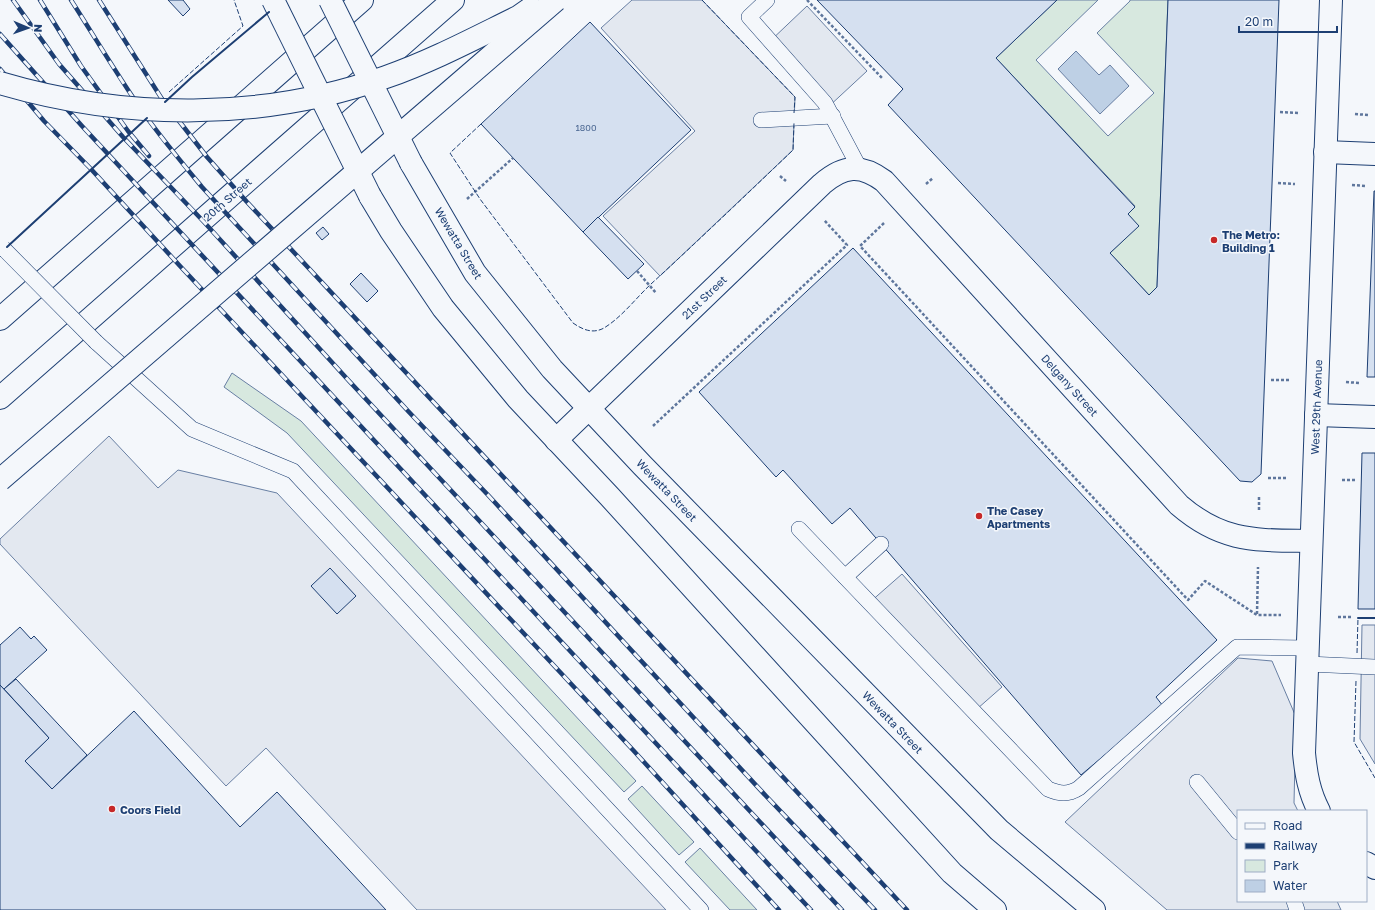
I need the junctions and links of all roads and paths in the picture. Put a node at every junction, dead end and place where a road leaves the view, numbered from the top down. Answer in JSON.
{"nodes":[{"id":1,"x":273,"y":0,"type":"edge"},
{"id":2,"x":330,"y":0,"type":"edge"},
{"id":3,"x":362,"y":0,"type":"edge"},
{"id":4,"x":453,"y":0,"type":"edge"},
{"id":5,"x":542,"y":0,"type":"edge"},
{"id":6,"x":556,"y":0,"type":"edge"},
{"id":7,"x":767,"y":0,"type":"edge"},
{"id":8,"x":807,"y":0,"type":"edge"},
{"id":9,"x":1331,"y":0,"type":"edge"},
{"id":10,"x":882,"y":79,"type":"dead end"},
{"id":11,"x":0,"y":83,"type":"edge"},
{"id":12,"x":833,"y":116,"type":"junction"},
{"id":13,"x":761,"y":120,"type":"dead end"},
{"id":14,"x":1325,"y":152,"type":"junction"},
{"id":15,"x":1375,"y":154,"type":"edge"},
{"id":16,"x":512,"y":158,"type":"dead end"},
{"id":17,"x":860,"y":169,"type":"junction"},
{"id":18,"x":467,"y":199,"type":"dead end"},
{"id":19,"x":847,"y":245,"type":"dead end"},
{"id":20,"x":860,"y":246,"type":"dead end"},
{"id":21,"x":1,"y":247,"type":"edge"},
{"id":22,"x":637,"y":271,"type":"dead end"},
{"id":23,"x":656,"y":293,"type":"dead end"},
{"id":24,"x":0,"y":319,"type":"edge"},
{"id":25,"x":0,"y":398,"type":"edge"},
{"id":26,"x":589,"y":408,"type":"junction"},
{"id":27,"x":1316,"y":414,"type":"junction"},
{"id":28,"x":1375,"y":417,"type":"edge"},
{"id":29,"x":654,"y":426,"type":"dead end"},
{"id":30,"x":556,"y":440,"type":"junction"},
{"id":31,"x":0,"y":480,"type":"edge"},
{"id":32,"x":799,"y":529,"type":"dead end"},
{"id":33,"x":1311,"y":541,"type":"junction"},
{"id":34,"x":881,"y":544,"type":"dead end"},
{"id":35,"x":846,"y":577,"type":"junction"},
{"id":36,"x":1257,"y":615,"type":"dead end"},
{"id":37,"x":1307,"y":656,"type":"junction"},
{"id":38,"x":1375,"y":667,"type":"edge"},
{"id":39,"x":1197,"y":782,"type":"dead end"},
{"id":40,"x":1318,"y":810,"type":"edge"},
{"id":41,"x":1237,"y":831,"type":"edge"},
{"id":42,"x":701,"y":910,"type":"edge"},
{"id":43,"x":995,"y":910,"type":"edge"},
{"id":44,"x":1094,"y":910,"type":"edge"}],
"edges":[{"from":1,"to":30,"type":"main road","bridge":true},
{"from":2,"to":26,"type":"main road","name":"Wewatta Street","bridge":true},
{"from":3,"to":24,"type":"main road"},
{"from":4,"to":25,"type":"main road","name":"20th Street"},
{"from":5,"to":11,"type":"main road","bridge":true},
{"from":6,"to":31,"type":"main road","bridge":true},
{"from":7,"to":12,"type":"lane"},
{"from":8,"to":10,"type":"path"},
{"from":9,"to":14,"type":"main road","name":"West 29th Avenue"},
{"from":12,"to":13,"type":"lane"},
{"from":12,"to":17,"type":"lane"},
{"from":14,"to":15,"type":"main road"},
{"from":14,"to":27,"type":"main road","name":"West 29th Avenue"},
{"from":16,"to":18,"type":"path"},
{"from":17,"to":26,"type":"main road","name":"21st Street"},
{"from":17,"to":33,"type":"main road","name":"Delgany Street"},
{"from":19,"to":29,"type":"path"},
{"from":20,"to":36,"type":"path"},
{"from":21,"to":42,"type":"lane","bridge":true},
{"from":22,"to":23,"type":"path"},
{"from":26,"to":30,"type":"main road","name":"21st Street"},
{"from":26,"to":44,"type":"main road","name":"Wewatta Street"},
{"from":27,"to":28,"type":"main road"},
{"from":27,"to":33,"type":"main road","name":"West 29th Avenue"},
{"from":30,"to":43,"type":"main road"},
{"from":32,"to":35,"type":"lane"},
{"from":33,"to":37,"type":"main road","name":"West 29th Avenue"},
{"from":34,"to":35,"type":"lane"},
{"from":35,"to":37,"type":"lane"},
{"from":37,"to":38,"type":"lane"},
{"from":37,"to":40,"type":"main road","name":"West 29th Avenue"},
{"from":39,"to":41,"type":"lane"}]}
